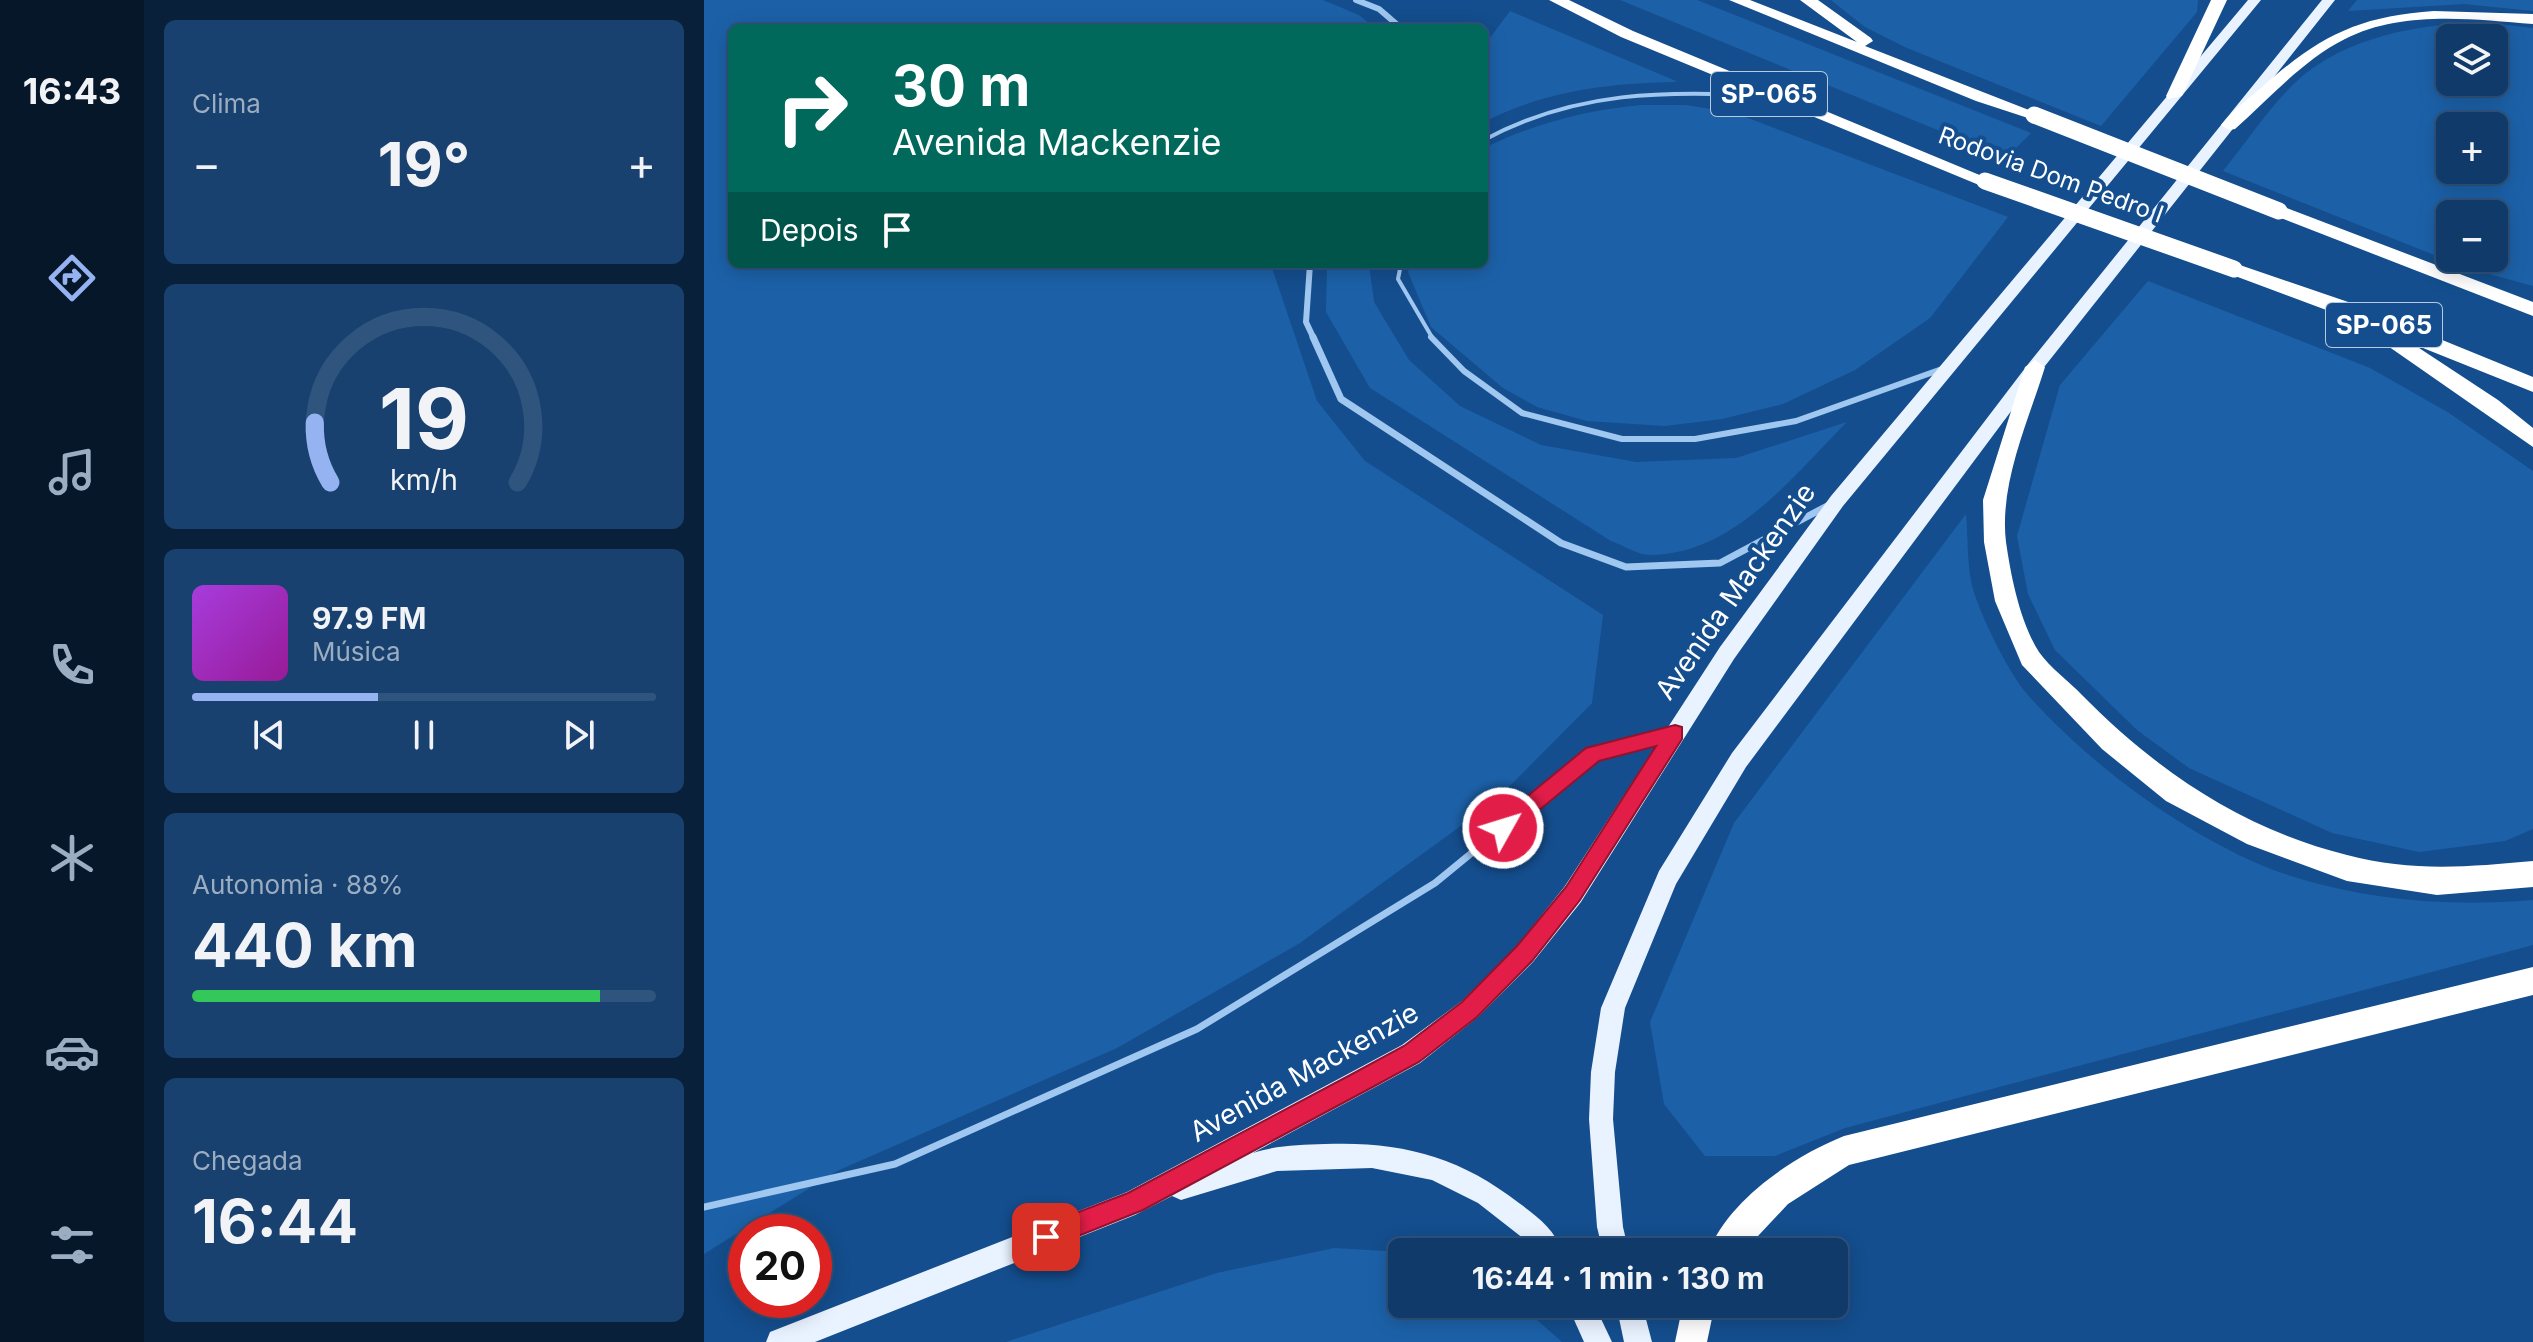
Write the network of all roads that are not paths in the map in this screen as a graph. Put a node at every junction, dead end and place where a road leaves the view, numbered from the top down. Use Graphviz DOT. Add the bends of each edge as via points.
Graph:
graph roads {
  1 [pos="1356,0"];
  2 [pos="1557,0"];
  3 [pos="1737,0"];
  4 [pos="1808,0"];
  5 [pos="2219,0"];
  6 [pos="2255,0"];
  7 [pos="2329,0"];
  8 [pos="2533,19"];
  9 [pos="1396,24"];
  10 [pos="1774,96"];
  11 [pos="2174,96"];
  12 [pos="1982,98"];
  13 [pos="2229,125"];
  14 [pos="1488,137"];
  15 [pos="1310,268"];
  16 [pos="1400,268"];
  17 [pos="2480,289"];
  18 [pos="2533,300"];
  19 [pos="2347,309"];
  20 [pos="2533,309"];
  21 [pos="1949,367"];
  22 [pos="2035,367"];
  23 [pos="2533,385"];
  24 [pos="2533,439"];
  25 [pos="1837,501"];
  26 [pos="1675,733"];
  27 [pos="2533,874"];
  28 [pos="2533,981"];
  29 [pos="1135,1202"];
  30 [pos="704,1207"];
  31 [pos="1540,1238"];
  32 [pos="1613,1238"];
  33 [pos="1733,1238"];
  34 [pos="1587,1318"];
  35 [pos="1632,1318"];
  36 [pos="1696,1318"];
  37 [pos="780,1342"];
  38 [pos="1598,1342"];
  39 [pos="1638,1342"];
  40 [pos="1691,1342"];
  1 -- 9 [label="street" via="1379,9"];
  2 -- 10 [label="highway, Rodovia Dom Pedro I / SP-065"];
  3 -- 12 [label="highway, Rodovia Dom Pedro I / SP-065"];
  4 -- 12 [label="highway" via="1875,47"];
  5 -- 11 [label="highway"];
  6 -- 11 [label="main road, Avenida Mackenzie"];
  7 -- 13 [label="main road"];
  8 -- 13 [label="highway" via="2433,15 2341,35"];
  10 -- 14 [label="lane" via="1674,90 1593,99 1510,123"];
  10 -- 19 [label="highway, Rodovia Dom Pedro I / SP-065, bridge" via="1985,181"];
  11 -- 21 [label="main road, Avenida Mackenzie"];
  12 -- 17 [label="highway, Rodovia Dom Pedro I / SP-065, bridge"];
  13 -- 22 [label="main road"];
  15 -- 25 [label="street" via="1306,322 1341,399 1561,543 1626,567 1720,563"];
  16 -- 21 [label="lane" via="1398,279 1428,333 1464,371 1522,413 1622,439 1695,439 1796,421"];
  17 -- 18 [label="highway"];
  17 -- 20 [label="highway, Rodovia Dom Pedro I / SP-065"];
  19 -- 23 [label="highway, Rodovia Dom Pedro I / SP-065"];
  19 -- 24 [label="highway"];
  21 -- 25 [label="main road, Avenida Mackenzie"];
  22 -- 27 [label="highway" via="1994,500 1995,542 2007,601 2030,658 2111,741 2175,793 2256,835 2347,868 2437,882"];
  22 -- 32 [label="main road" via="1739,760 1667,878 1613,1008 1603,1072 1601,1119"];
  25 -- 26 [label="main road, Avenida Mackenzie"];
  26 -- 29 [label="main road, Avenida Mackenzie" via="1573,894 1525,954 1470,1009 1411,1054"];
  26 -- 30 [label="lane" via="1593,754 1435,883 1197,1029 895,1164"];
  28 -- 33 [label="highway" via="1844,1151 1784,1185"];
  29 -- 31 [label="main road" via="1277,1158 1372,1155 1435,1168 1487,1194"];
  29 -- 37 [label="main road, Avenida Mackenzie"];
  34 -- 38 [label="main road"];
  35 -- 39 [label="main road"];
  36 -- 40 [label="highway"];
}
